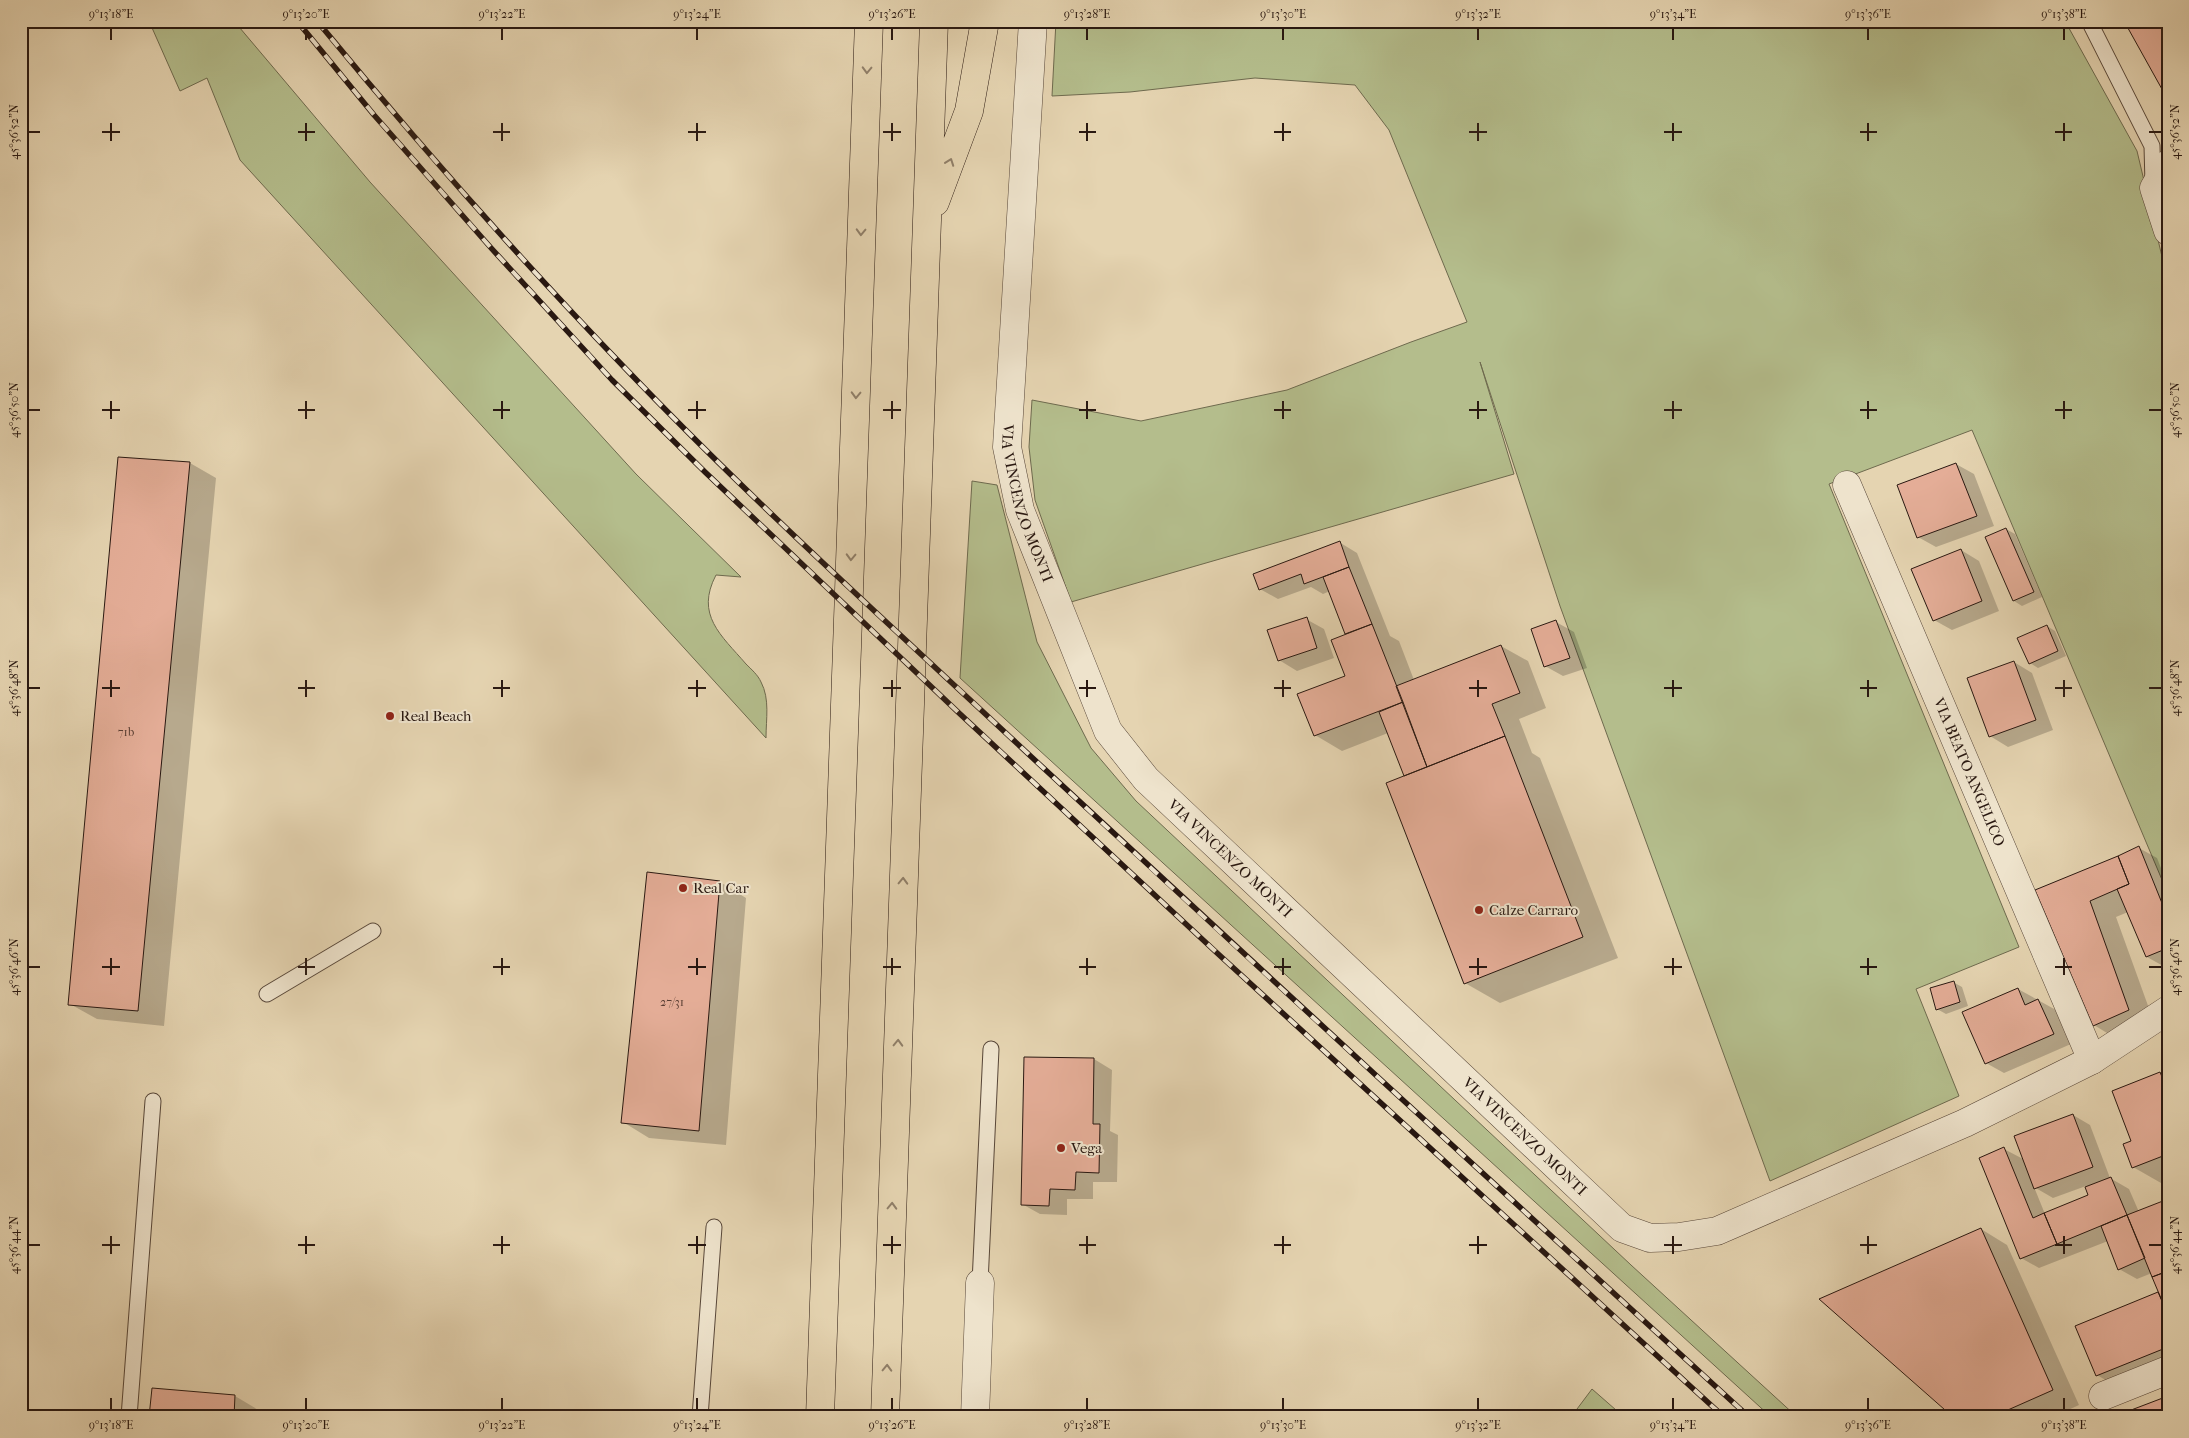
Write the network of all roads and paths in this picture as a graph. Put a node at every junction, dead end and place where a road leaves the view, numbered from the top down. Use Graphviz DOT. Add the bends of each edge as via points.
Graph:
graph roads {
  1 [pos="868,21"];
  2 [pos="934,21"];
  3 [pos="985,21"];
  4 [pos="1033,21"];
  5 [pos="2089,21"];
  6 [pos="2168,164"];
  7 [pos="2154,188"];
  8 [pos="927,224"];
  9 [pos="2168,231"];
  10 [pos="1847,485"];
  11 [pos="373,932"];
  12 [pos="267,994"];
  13 [pos="2168,1010"];
  14 [pos="991,1049"];
  15 [pos="2092,1060"];
  16 [pos="153,1101"];
  17 [pos="714,1227"];
  18 [pos="980,1284"];
  19 [pos="2168,1370"];
  20 [pos="2103,1396"];
  21 [pos="129,1417"];
  22 [pos="700,1417"];
  23 [pos="820,1417"];
  24 [pos="885,1417"];
  25 [pos="975,1417"];
  1 -- 23 [label="highway, one-way"];
  2 -- 8 [label="highway"];
  8 -- 3 [label="highway, one-way" via="969,111"];
  4 -- 15 [label="street, VIA VINCENZO MONTI" via="1007,447 1020,510 1108,731 1146,779 1622,1228 1650,1238 1717,1231 1966,1123"];
  5 -- 7 [label="lane" via="2152,146"];
  6 -- 7 [label="street"];
  7 -- 9 [label="street"];
  24 -- 8 [label="highway, one-way"];
  10 -- 15 [label="street, VIA BEATO ANGELICO"];
  11 -- 12 [label="lane"];
  13 -- 15 [label="street, VIA VINCENZO MONTI"];
  14 -- 18 [label="lane"];
  16 -- 21 [label="lane"];
  17 -- 22 [label="lane"];
  18 -- 25 [label="street"];
  19 -- 20 [label="street"];
}
